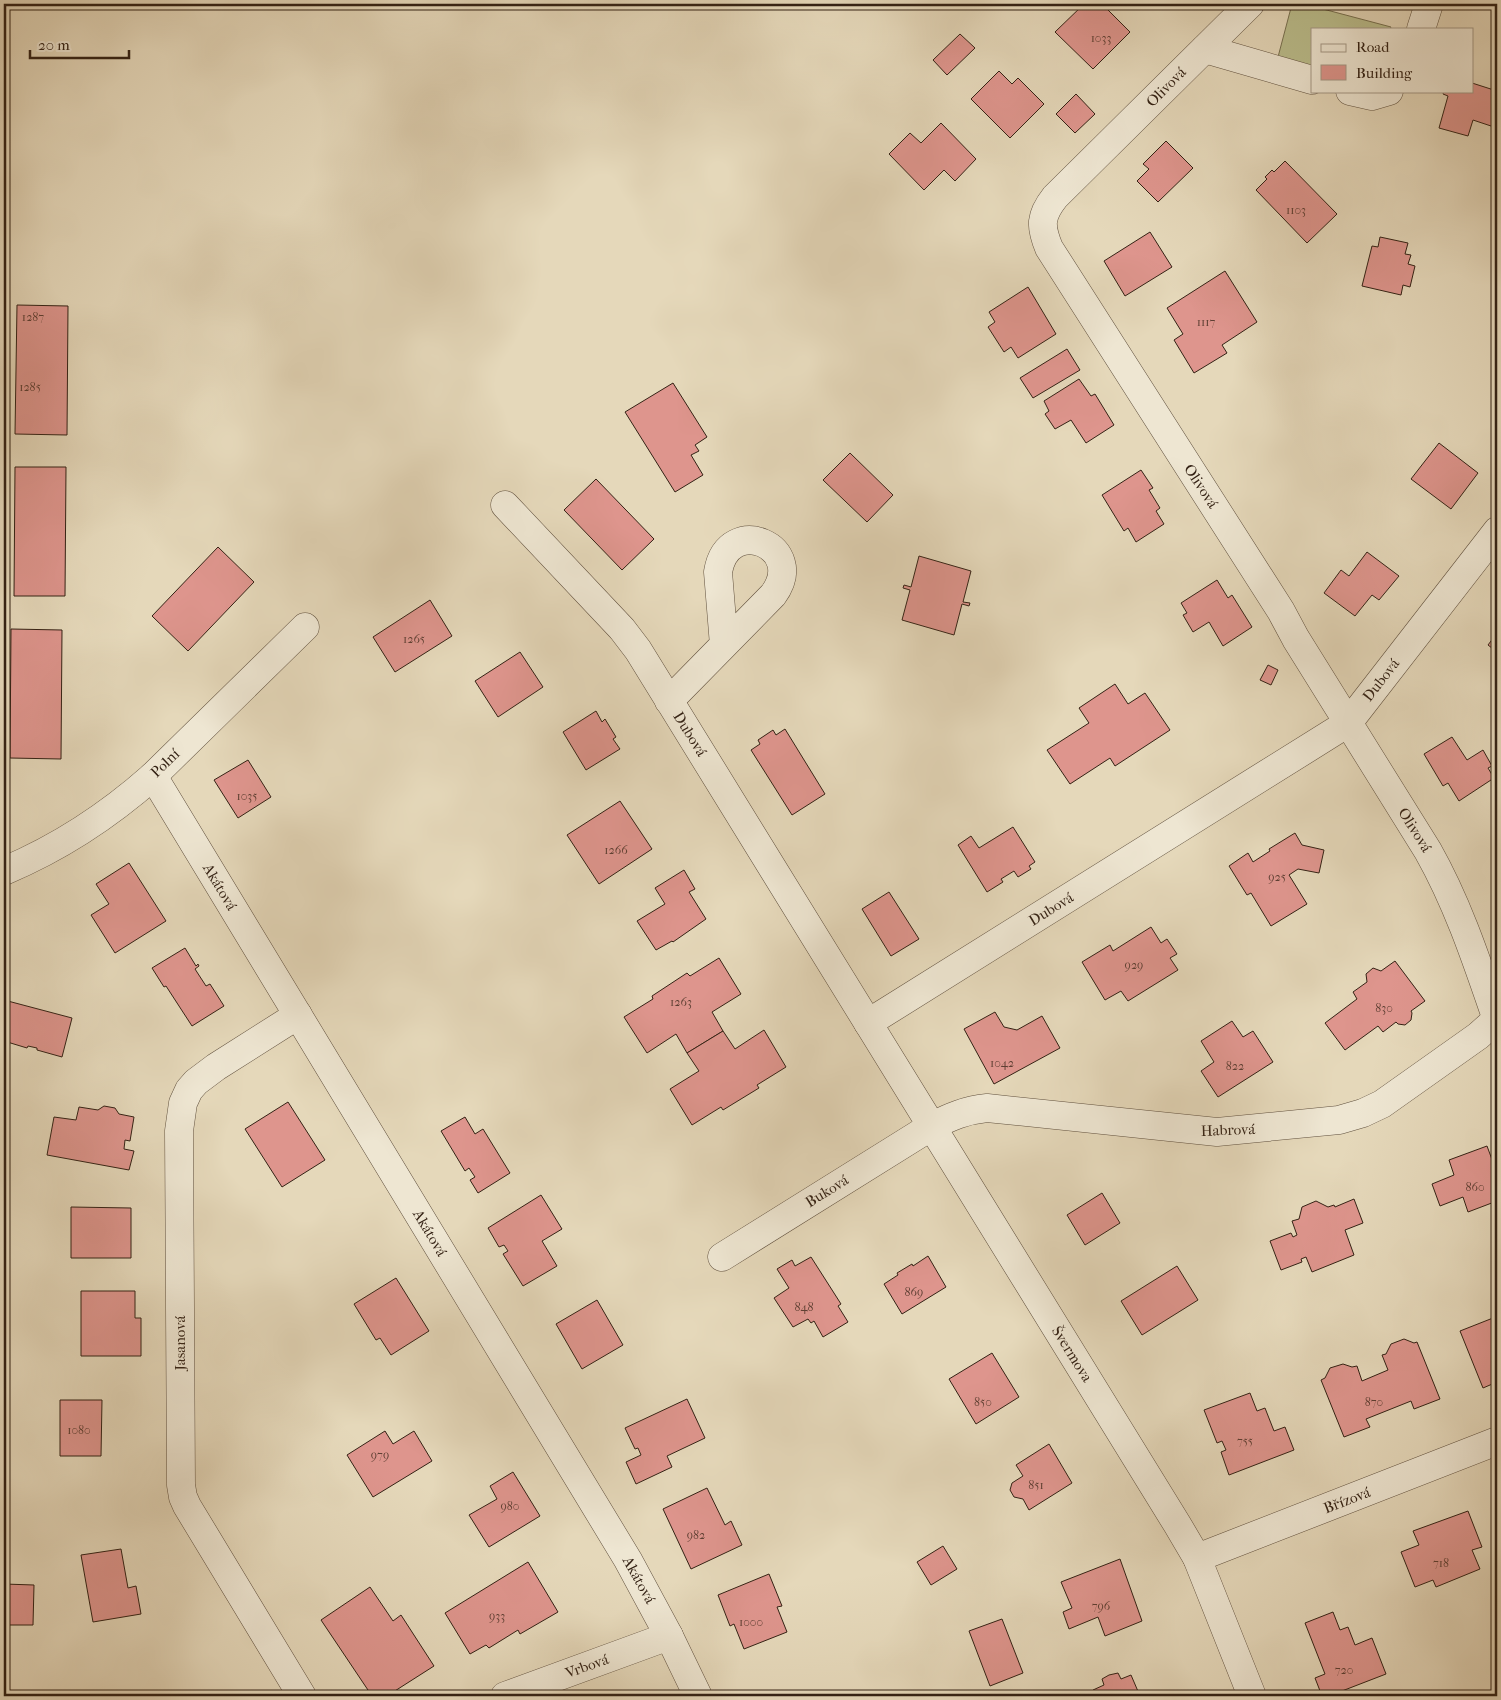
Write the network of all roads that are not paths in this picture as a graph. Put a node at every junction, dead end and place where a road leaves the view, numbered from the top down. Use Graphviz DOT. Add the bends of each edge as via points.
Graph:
graph roads {
  1 [pos="1250,4"];
  2 [pos="1429,4"];
  3 [pos="1421,28"];
  4 [pos="1205,49"];
  5 [pos="1311,80"];
  6 [pos="1354,92"];
  7 [pos="1386,92"];
  8 [pos="506,505"];
  9 [pos="1497,531"];
  10 [pos="305,627"];
  11 [pos="724,645"];
  12 [pos="669,701"];
  13 [pos="1348,723"];
  14 [pos="153,776"];
  15 [pos="4,871"];
  16 [pos="298,1015"];
  17 [pos="1497,1019"];
  18 [pos="868,1023"];
  19 [pos="932,1126"];
  20 [pos="722,1257"];
  21 [pos="1497,1441"];
  22 [pos="1197,1558"];
  23 [pos="669,1636"];
  24 [pos="302,1696"];
  25 [pos="505,1696"];
  26 [pos="698,1696"];
  27 [pos="1252,1696"];
  1 -- 4 [label="street, Olivová"];
  2 -- 3 [label="street"];
  4 -- 5 [label="street"];
  4 -- 13 [label="street, Olivová" via="1054,197 1042,220 1043,234"];
  6 -- 7 [label="street" via="1372,96"];
  8 -- 12 [label="street, Dubová" via="622,629"];
  9 -- 13 [label="street, Dubová"];
  10 -- 14 [label="street, Polní"];
  11 -- 12 [label="street, Dubová"];
  12 -- 18 [label="street, Dubová"];
  13 -- 17 [label="street, Olivová" via="1438,868 1466,931"];
  13 -- 18 [label="street, Dubová"];
  14 -- 15 [label="street, Polní" via="79,832"];
  14 -- 16 [label="street, Akátová"];
  16 -- 23 [label="street, Akátová" via="628,1560"];
  16 -- 24 [label="street, Jasanová" via="205,1074 189,1090 183,1103 179,1131 181,1485 192,1515"];
  17 -- 19 [label="street, Habrová" via="1473,1040 1382,1104 1339,1120 1217,1132 987,1108 960,1113"];
  18 -- 19 [label="street, Švermova"];
  19 -- 20 [label="street, Buková"];
  19 -- 22 [label="street, Švermova"];
  21 -- 22 [label="street, Břízová"];
  22 -- 27 [label="street, Švermova"];
  23 -- 25 [label="street, Vrbová"];
  23 -- 26 [label="street, Akátová"];
}
